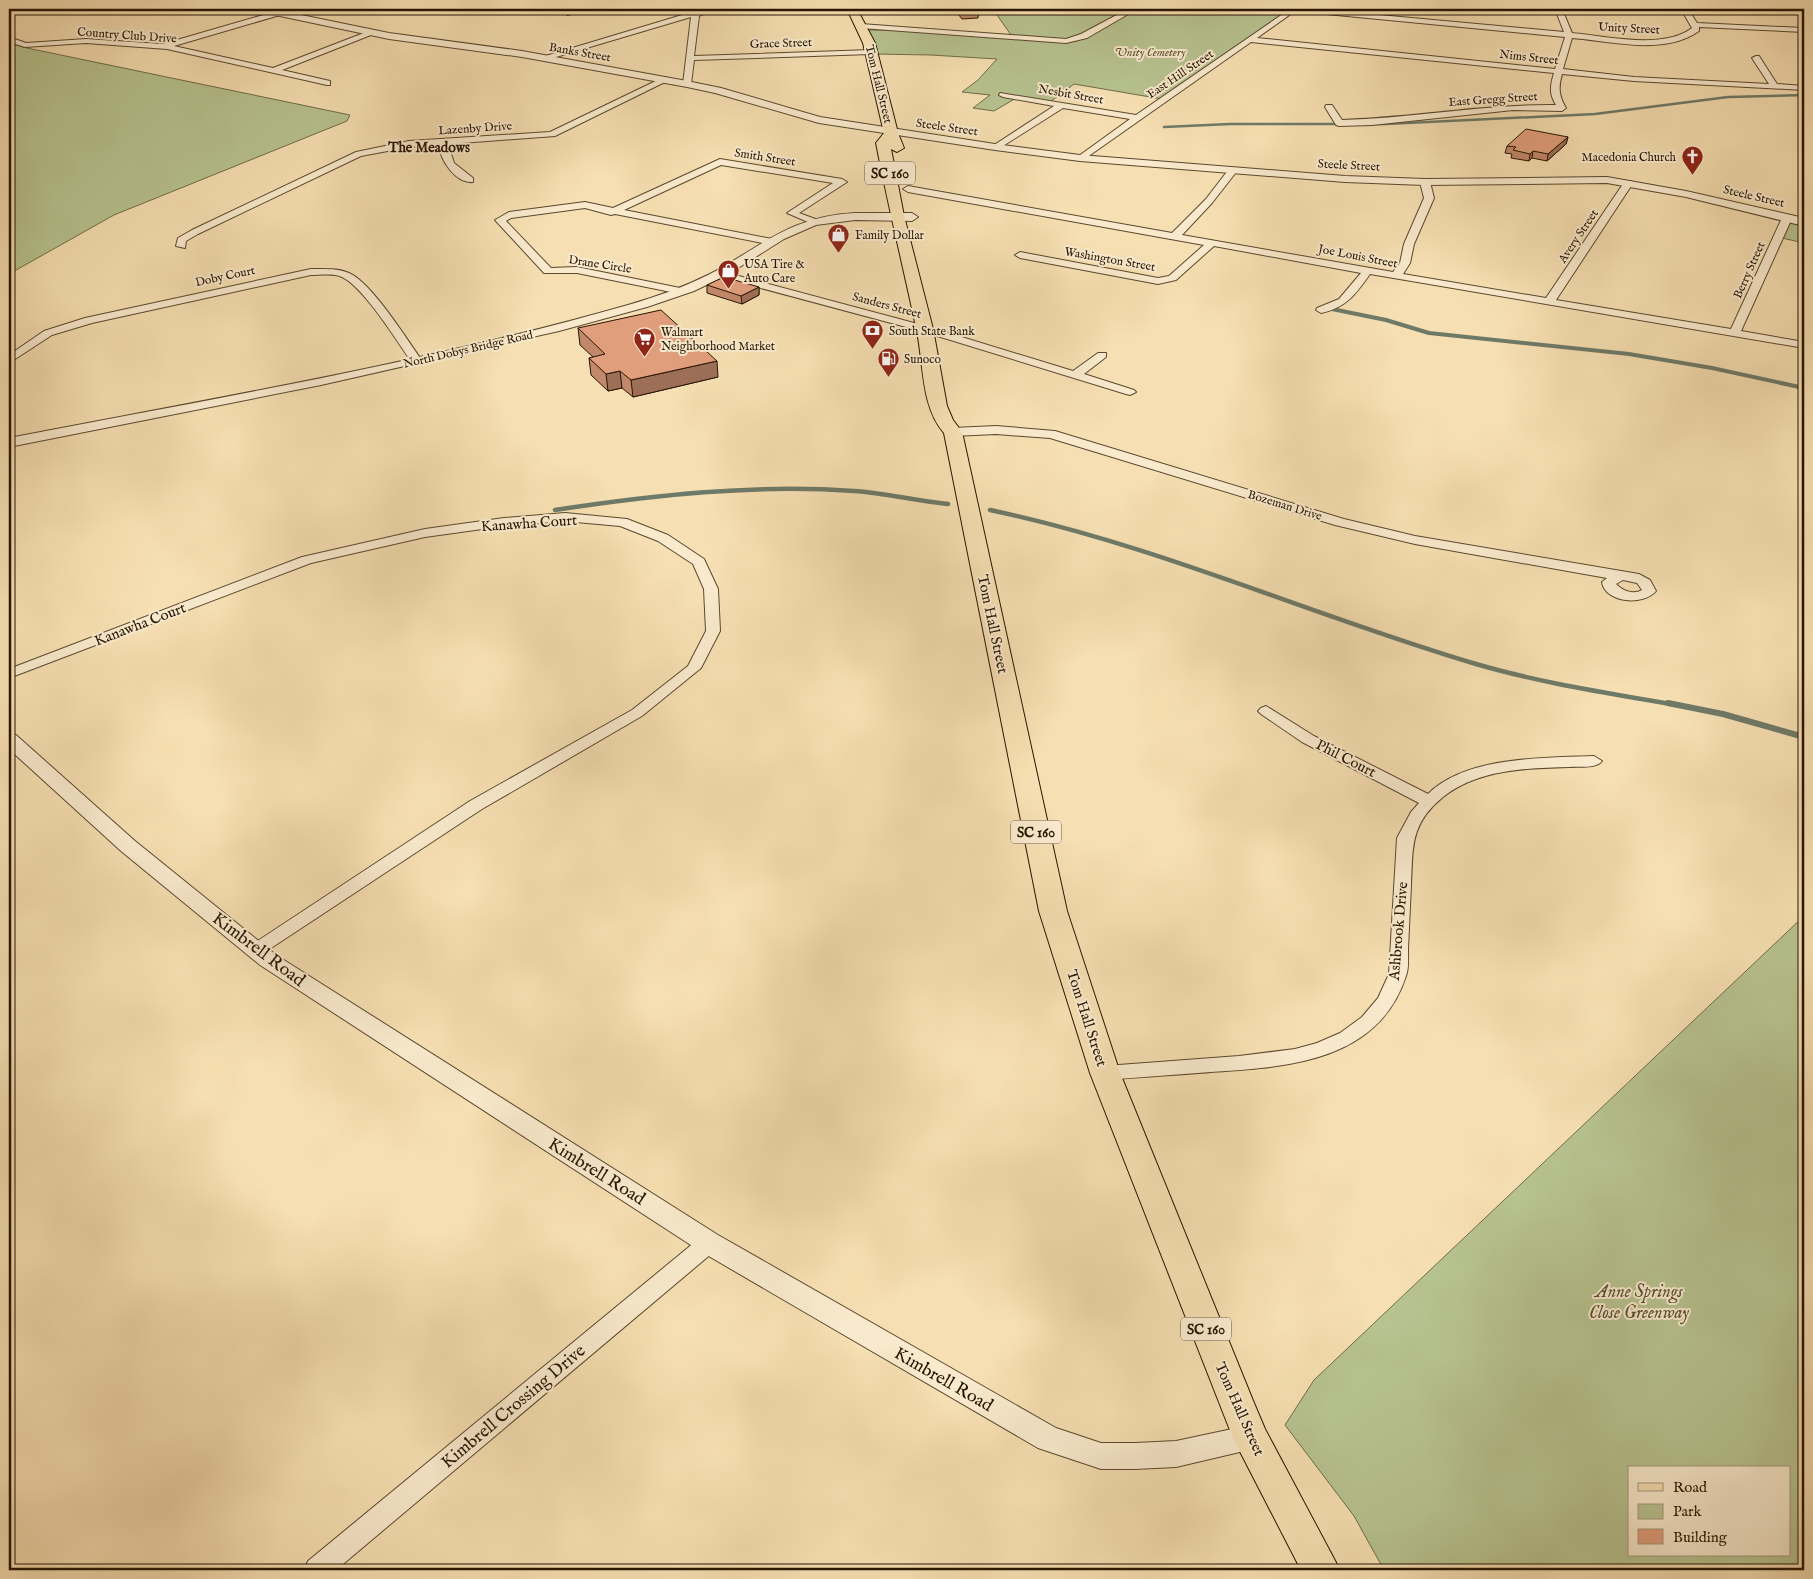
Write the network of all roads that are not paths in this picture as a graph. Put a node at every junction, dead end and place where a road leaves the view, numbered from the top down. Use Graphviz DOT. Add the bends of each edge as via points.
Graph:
graph roads {
  1 [pos="261,9"];
  2 [pos="294,9"];
  3 [pos="580,9"];
  4 [pos="710,9"];
  5 [pos="852,9"];
  6 [pos="1133,9"];
  7 [pos="1294,9"];
  8 [pos="1559,9"];
  9 [pos="1684,9"];
  10 [pos="568,12"];
  11 [pos="278,13"];
  12 [pos="698,14"];
  13 [pos="1694,25"];
  14 [pos="862,28"];
  15 [pos="1804,30"];
  16 [pos="372,33"];
  17 [pos="1569,35"];
  18 [pos="9,40"];
  19 [pos="1252,40"];
  20 [pos="164,47"];
  21 [pos="871,52"];
  22 [pos="543,58"];
  23 [pos="691,58"];
  24 [pos="1756,58"];
  25 [pos="273,71"];
  26 [pos="1558,71"];
  27 [pos="665,80"];
  28 [pos="327,83"];
  29 [pos="687,84"];
  30 [pos="1775,86"];
  31 [pos="1804,88"];
  32 [pos="1002,94"];
  33 [pos="1062,105"];
  34 [pos="1328,107"];
  35 [pos="1136,118"];
  36 [pos="891,133"];
  37 [pos="443,142"];
  38 [pos="995,148"];
  39 [pos="1080,158"];
  40 [pos="1232,172"];
  41 [pos="470,180"];
  42 [pos="1425,182"];
  43 [pos="1628,183"];
  44 [pos="908,189"];
  45 [pos="611,212"];
  46 [pos="904,216"];
  47 [pos="1787,218"];
  48 [pos="815,222"];
  49 [pos="1804,222"];
  50 [pos="1175,236"];
  51 [pos="774,242"];
  52 [pos="1213,242"];
  53 [pos="180,246"];
  54 [pos="1020,255"];
  55 [pos="1368,270"];
  56 [pos="720,274"];
  57 [pos="1396,276"];
  58 [pos="681,291"];
  59 [pos="1549,302"];
  60 [pos="1321,310"];
  61 [pos="932,332"];
  62 [pos="1735,332"];
  63 [pos="1804,345"];
  64 [pos="1102,355"];
  65 [pos="9,360"];
  66 [pos="416,362"];
  67 [pos="1074,376"];
  68 [pos="1130,392"];
  69 [pos="953,394"];
  70 [pos="955,422"];
  71 [pos="9,443"];
  72 [pos="1620,576"];
  73 [pos="9,674"];
  74 [pos="1266,711"];
  75 [pos="9,739"];
  76 [pos="1594,761"];
  77 [pos="1429,801"];
  78 [pos="256,950"];
  79 [pos="1105,1073"];
  80 [pos="709,1243"];
  81 [pos="1251,1438"];
  82 [pos="317,1570"];
  83 [pos="1321,1570"];
  1 -- 11 [label="street, Banks Street"];
  2 -- 11 [label="street"];
  3 -- 10 [label="street"];
  4 -- 12 [label="street"];
  5 -- 14 [label="main road, Tom Hall Street / SC 160"];
  6 -- 14 [label="street" via="1084,36 1066,41"];
  7 -- 17 [label="street, Unity Street" via="1419,18"];
  7 -- 19 [label="street, East Hill Street"];
  8 -- 17 [label="street"];
  9 -- 13 [label="street"];
  11 -- 16 [label="street, Banks Street"];
  11 -- 20 [label="street"];
  12 -- 22 [label="street"];
  12 -- 23 [label="street" via="695,15"];
  13 -- 15 [label="street"];
  13 -- 17 [label="street, Unity Street" via="1696,29 1688,36 1659,42"];
  14 -- 21 [label="main road, Tom Hall Street / SC 160"];
  16 -- 22 [label="street, Banks Street"];
  16 -- 25 [label="street"];
  17 -- 26 [label="street, East Gregg Street"];
  18 -- 20 [label="street, Country Club Drive" via="25,45 86,41"];
  19 -- 26 [label="street, Nims Street"];
  19 -- 35 [label="street, East Hill Street"];
  20 -- 25 [label="street, Country Club Drive"];
  21 -- 23 [label="street, Grace Street"];
  21 -- 36 [label="main road, Tom Hall Street / SC 160"];
  22 -- 27 [label="street, Banks Street"];
  23 -- 29 [label="street"];
  24 -- 30 [label="street"];
  25 -- 28 [label="street, Country Club Drive"];
  26 -- 30 [label="street, Nims Street" via="1634,79"];
  26 -- 34 [label="street, East Gregg Street" via="1554,86 1562,108 1513,107 1339,123"];
  27 -- 29 [label="street, Banks Street"];
  27 -- 37 [label="street, Lazenby Drive" via="552,134"];
  29 -- 36 [label="street, Banks Street" via="819,120"];
  30 -- 31 [label="street, Nims Street"];
  32 -- 33 [label="street, Nesbit Street"];
  33 -- 35 [label="street, Nesbit Street"];
  33 -- 38 [label="street"];
  35 -- 39 [label="street, East Hill Street"];
  36 -- 38 [label="street, Steele Street"];
  36 -- 44 [label="main road, Tom Hall Street / SC 160"];
  36 -- 46 [label="main road, Tom Hall Street / SC 160" via="882,144"];
  37 -- 41 [label="street" via="443,154 448,163"];
  37 -- 53 [label="street, Lazenby Drive" via="382,149 343,160 195,232 181,240"];
  38 -- 39 [label="street, Steele Street"];
  39 -- 40 [label="street, Steele Street"];
  40 -- 42 [label="street, Steele Street"];
  40 -- 50 [label="street"];
  42 -- 43 [label="street, Steele Street" via="1607,180"];
  42 -- 57 [label="street" via="1429,198 1409,244 1405,263"];
  43 -- 47 [label="street, Steele Street"];
  43 -- 59 [label="street, Avery Street"];
  44 -- 46 [label="main road, Tom Hall Street / SC 160"];
  44 -- 50 [label="street, Joe Louis Street"];
  45 -- 48 [label="street, Smith Street" via="720,162 842,182 792,213"];
  45 -- 51 [label="street"];
  45 -- 58 [label="street, Drane Circle" via="576,205 509,215 500,220 548,271 577,270"];
  46 -- 48 [label="street, North Dobys Bridge Road"];
  46 -- 61 [label="main road, Tom Hall Street / SC 160"];
  47 -- 49 [label="street, Steele Street"];
  47 -- 62 [label="street, Berry Street"];
  48 -- 51 [label="street, North Dobys Bridge Road" via="800,226"];
  50 -- 52 [label="street, Joe Louis Street"];
  51 -- 56 [label="street, North Dobys Bridge Road"];
  52 -- 54 [label="street, Washington Street" via="1172,278 1158,281"];
  52 -- 55 [label="street, Joe Louis Street"];
  55 -- 57 [label="street, Joe Louis Street"];
  55 -- 60 [label="street" via="1347,300 1334,308"];
  56 -- 58 [label="street, North Dobys Bridge Road"];
  56 -- 61 [label="street, Sanders Street"];
  57 -- 59 [label="street, Joe Louis Street"];
  58 -- 66 [label="street, North Dobys Bridge Road" via="581,322"];
  59 -- 62 [label="street, Joe Louis Street"];
  61 -- 67 [label="street, Sanders Street"];
  61 -- 69 [label="main road, Tom Hall Street / SC 160"];
  61 -- 70 [label="main road, Tom Hall Street / SC 160" via="938,406 944,422"];
  62 -- 63 [label="street, Joe Louis Street"];
  64 -- 67 [label="street"];
  65 -- 66 [label="street, Doby Court" via="48,333 89,320 311,272 334,272 348,276 367,295"];
  66 -- 71 [label="street, North Dobys Bridge Road"];
  67 -- 68 [label="street, Sanders Street"];
  70 -- 72 [label="street, Bozeman Drive" via="996,430 1051,434 1340,522 1415,540"];
  70 -- 79 [label="main road, Tom Hall Street / SC 160" via="1052,911"];
  73 -- 78 [label="street, Kanawha Court" via="307,560 425,533 504,522 565,518 622,522 663,538 699,562 711,589 713,631 694,668 637,713 476,805"];
  74 -- 77 [label="street, Phil Court" via="1308,739"];
  75 -- 78 [label="street, Kimbrell Road" via="128,846"];
  76 -- 77 [label="street, Ashbrook Drive" via="1496,767 1462,776"];
  77 -- 79 [label="street, Ashbrook Drive" via="1412,820 1405,838 1398,974 1392,994 1374,1017 1350,1037 1278,1061"];
  78 -- 80 [label="street, Kimbrell Road"];
  79 -- 81 [label="main road, Tom Hall Street / SC 160"];
  80 -- 81 [label="street, Kimbrell Road" via="1048,1439 1101,1456 1135,1456 1176,1454"];
  80 -- 82 [label="street, Kimbrell Crossing Drive"];
  81 -- 83 [label="main road, Tom Hall Street / SC 160"];
}
